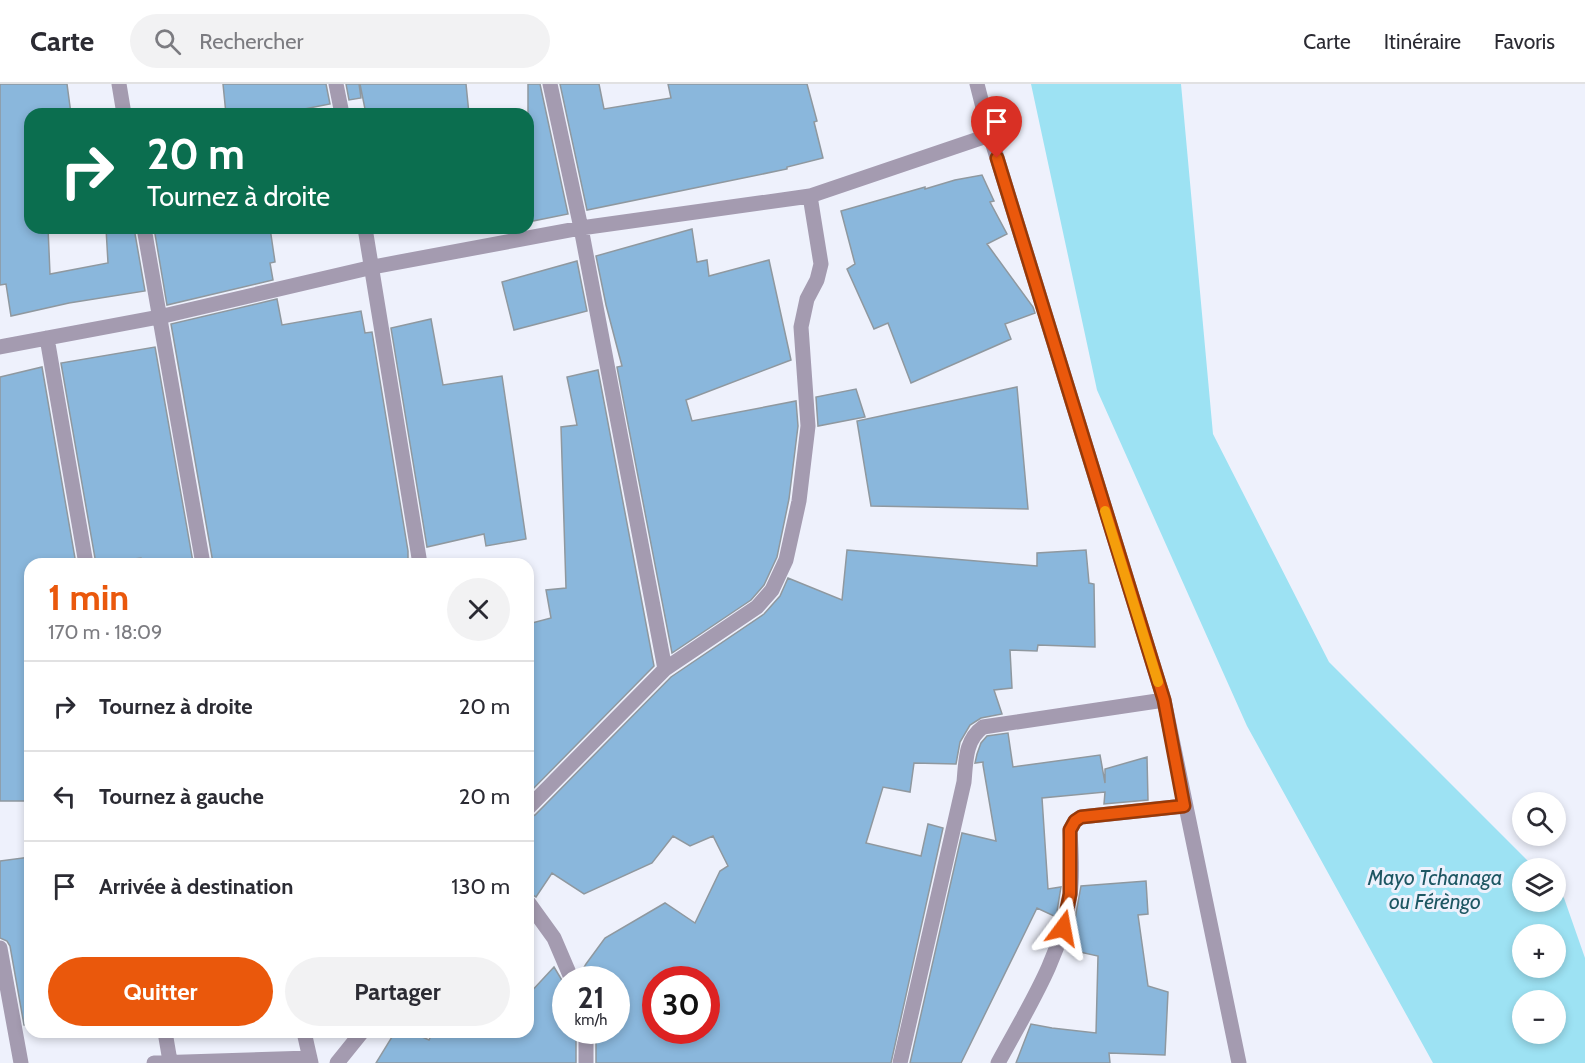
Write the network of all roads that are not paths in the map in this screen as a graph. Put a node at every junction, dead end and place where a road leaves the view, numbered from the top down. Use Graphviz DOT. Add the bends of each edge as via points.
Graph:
graph roads {
  1 [pos="119,84"];
  2 [pos="336,84"];
  3 [pos="550,84"];
  4 [pos="976,84"];
  5 [pos="123,108"];
  6 [pos="341,108"];
  7 [pos="990,135"];
  8 [pos="810,196"];
  9 [pos="581,228"];
  10 [pos="145,234"];
  11 [pos="366,234"];
  12 [pos="373,267"];
  13 [pos="159,317"];
  14 [pos="47,338"];
  15 [pos="0,347"];
  16 [pos="85,558"];
  17 [pos="202,558"];
  18 [pos="419,558"];
  19 [pos="665,669"];
  20 [pos="1164,700"];
  21 [pos="534,802"];
  22 [pos="1184,806"];
  23 [pos="534,910"];
  24 [pos="0,948"];
  25 [pos="566,966"];
  26 [pos="166,1038"];
  27 [pos="305,1038"];
  28 [pos="357,1038"];
  29 [pos="586,1044"];
  30 [pos="170,1061"];
  31 [pos="310,1061"];
  32 [pos="21,1063"];
  33 [pos="154,1063"];
  34 [pos="337,1063"];
  35 [pos="586,1063"];
  36 [pos="900,1063"];
  37 [pos="998,1063"];
  38 [pos="1239,1063"];
  1 -- 5 [label="street"];
  2 -- 6 [label="street"];
  3 -- 9 [label="street"];
  4 -- 7 [label="street"];
  7 -- 8 [label="street"];
  7 -- 20 [label="street"];
  8 -- 9 [label="street"];
  8 -- 19 [label="street" via="821,264 807,298 801,327 808,426 800,501 786,560 772,590 757,607"];
  9 -- 12 [label="street"];
  9 -- 19 [label="street"];
  10 -- 13 [label="street"];
  11 -- 12 [label="street"];
  12 -- 13 [label="street"];
  12 -- 18 [label="street"];
  13 -- 14 [label="street"];
  13 -- 17 [label="street"];
  14 -- 15 [label="street"];
  14 -- 16 [label="street"];
  19 -- 21 [label="street"];
  20 -- 22 [label="street"];
  20 -- 36 [label="street" via="983,727 974,734"];
  22 -- 37 [label="street" via="1081,817 1075,821 1070,830 1070,894 1059,944 1047,974"];
  22 -- 38 [label="street"];
  23 -- 25 [label="street" via="554,938"];
  24 -- 32 [label="street"];
  26 -- 30 [label="street"];
  27 -- 31 [label="street"];
  28 -- 34 [label="street"];
  29 -- 35 [label="street"];
  30 -- 31 [label="street"];
  30 -- 33 [label="street"];
}
